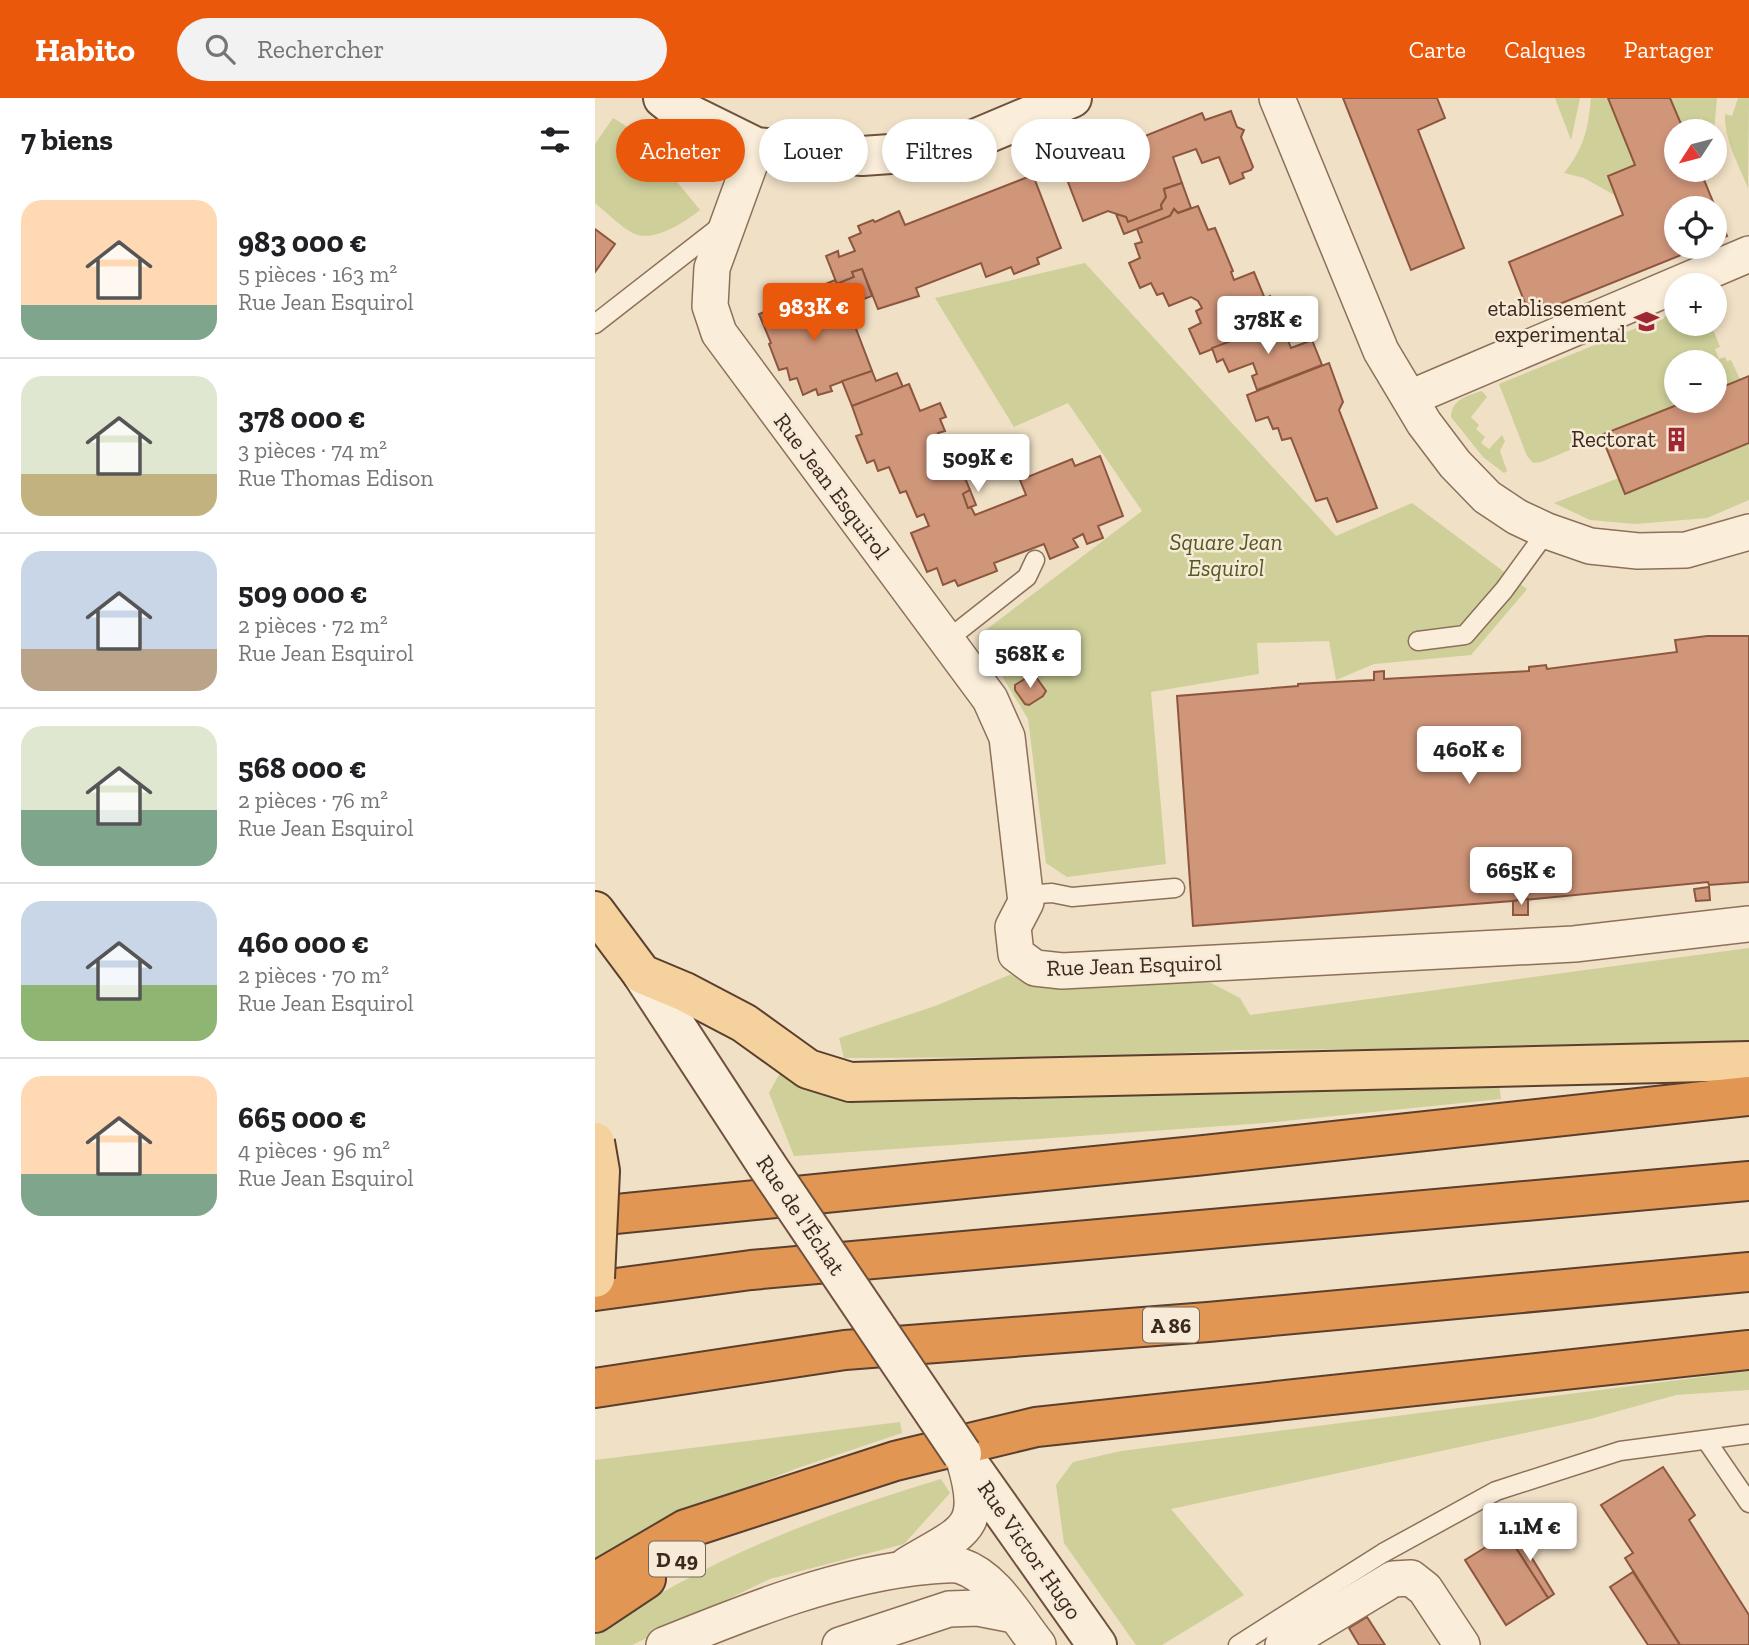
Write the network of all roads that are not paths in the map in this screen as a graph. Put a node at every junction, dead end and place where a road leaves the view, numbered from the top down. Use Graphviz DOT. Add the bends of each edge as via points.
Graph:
graph roads {
  1 [pos="663,98"];
  2 [pos="1072,98"];
  3 [pos="1277,98"];
  4 [pos="756,147"];
  5 [pos="728,220"];
  6 [pos="1749,254"];
  7 [pos="595,324"];
  8 [pos="1410,397"];
  9 [pos="1547,531"];
  10 [pos="1749,532"];
  11 [pos="1035,559"];
  12 [pos="947,640"];
  13 [pos="1418,641"];
  14 [pos="1175,888"];
  15 [pos="1026,902"];
  16 [pos="595,911"];
  17 [pos="1749,924"];
  18 [pos="642,974"];
  19 [pos="1749,1061"];
  20 [pos="1749,1096"];
  21 [pos="595,1142"];
  22 [pos="1749,1181"];
  23 [pos="595,1216"];
  24 [pos="1749,1272"];
  25 [pos="595,1278"];
  26 [pos="595,1291"];
  27 [pos="1749,1350"];
  28 [pos="595,1388"];
  29 [pos="1749,1434"];
  30 [pos="1706,1440"];
  31 [pos="963,1454"];
  32 [pos="1749,1503"];
  33 [pos="760,1506"];
  34 [pos="901,1569"];
  35 [pos="595,1582"];
  36 [pos="595,1613"];
  37 [pos="1014,1615"];
  38 [pos="664,1645"];
  39 [pos="840,1645"];
  40 [pos="1038,1645"];
  41 [pos="1097,1645"];
  42 [pos="1238,1645"];
  43 [pos="1283,1645"];
  44 [pos="1462,1645"];
  1 -- 4 [label="street"];
  2 -- 4 [label="street" via="972,140 919,152 862,156"];
  3 -- 8 [label="street" via="1381,351"];
  4 -- 5 [label="street, Rue Jean Esquirol"];
  5 -- 7 [label="lane"];
  5 -- 12 [label="street, Rue Jean Esquirol" via="712,268 710,306 719,333"];
  6 -- 8 [label="street"];
  8 -- 9 [label="street" via="1455,464 1487,497"];
  9 -- 10 [label="street" via="1590,547 1638,551 1686,550"];
  9 -- 13 [label="lane" via="1465,635"];
  11 -- 12 [label="lane" via="1027,577"];
  12 -- 15 [label="street, Rue Jean Esquirol" via="990,699 1007,737"];
  14 -- 15 [label="lane" via="1072,897 1038,894"];
  15 -- 17 [label="street, Rue Jean Esquirol" via="1013,927 1016,954 1035,968 1062,971 1574,944"];
  16 -- 18 [label="main road"];
  18 -- 19 [label="main road" via="744,1023 808,1069 849,1082"];
  18 -- 31 [label="street, Rue de l'Échat, bridge"];
  20 -- 23 [label="highway"];
  21 -- 25 [label="main road, bridge" via="600,1171"];
  22 -- 26 [label="highway" via="751,1270"];
  24 -- 28 [label="highway, A 86" via="845,1350"];
  27 -- 33 [label="highway" via="1036,1427 895,1461"];
  29 -- 30 [label="lane"];
  30 -- 32 [label="lane"];
  30 -- 42 [label="lane" via="1620,1451 1496,1491 1383,1553"];
  31 -- 34 [label="street" via="974,1504 970,1520 957,1536"];
  31 -- 41 [label="street, Rue Victor Hugo"];
  33 -- 35 [label="highway" via="686,1529"];
  33 -- 36 [label="highway, D 49"];
  34 -- 37 [label="street" via="960,1565 994,1587"];
  34 -- 38 [label="street" via="745,1612"];
  37 -- 39 [label="street" via="978,1608 949,1609"];
  37 -- 40 [label="street"];
  43 -- 44 [label="street" via="1393,1579 1411,1578 1425,1590"];
}
